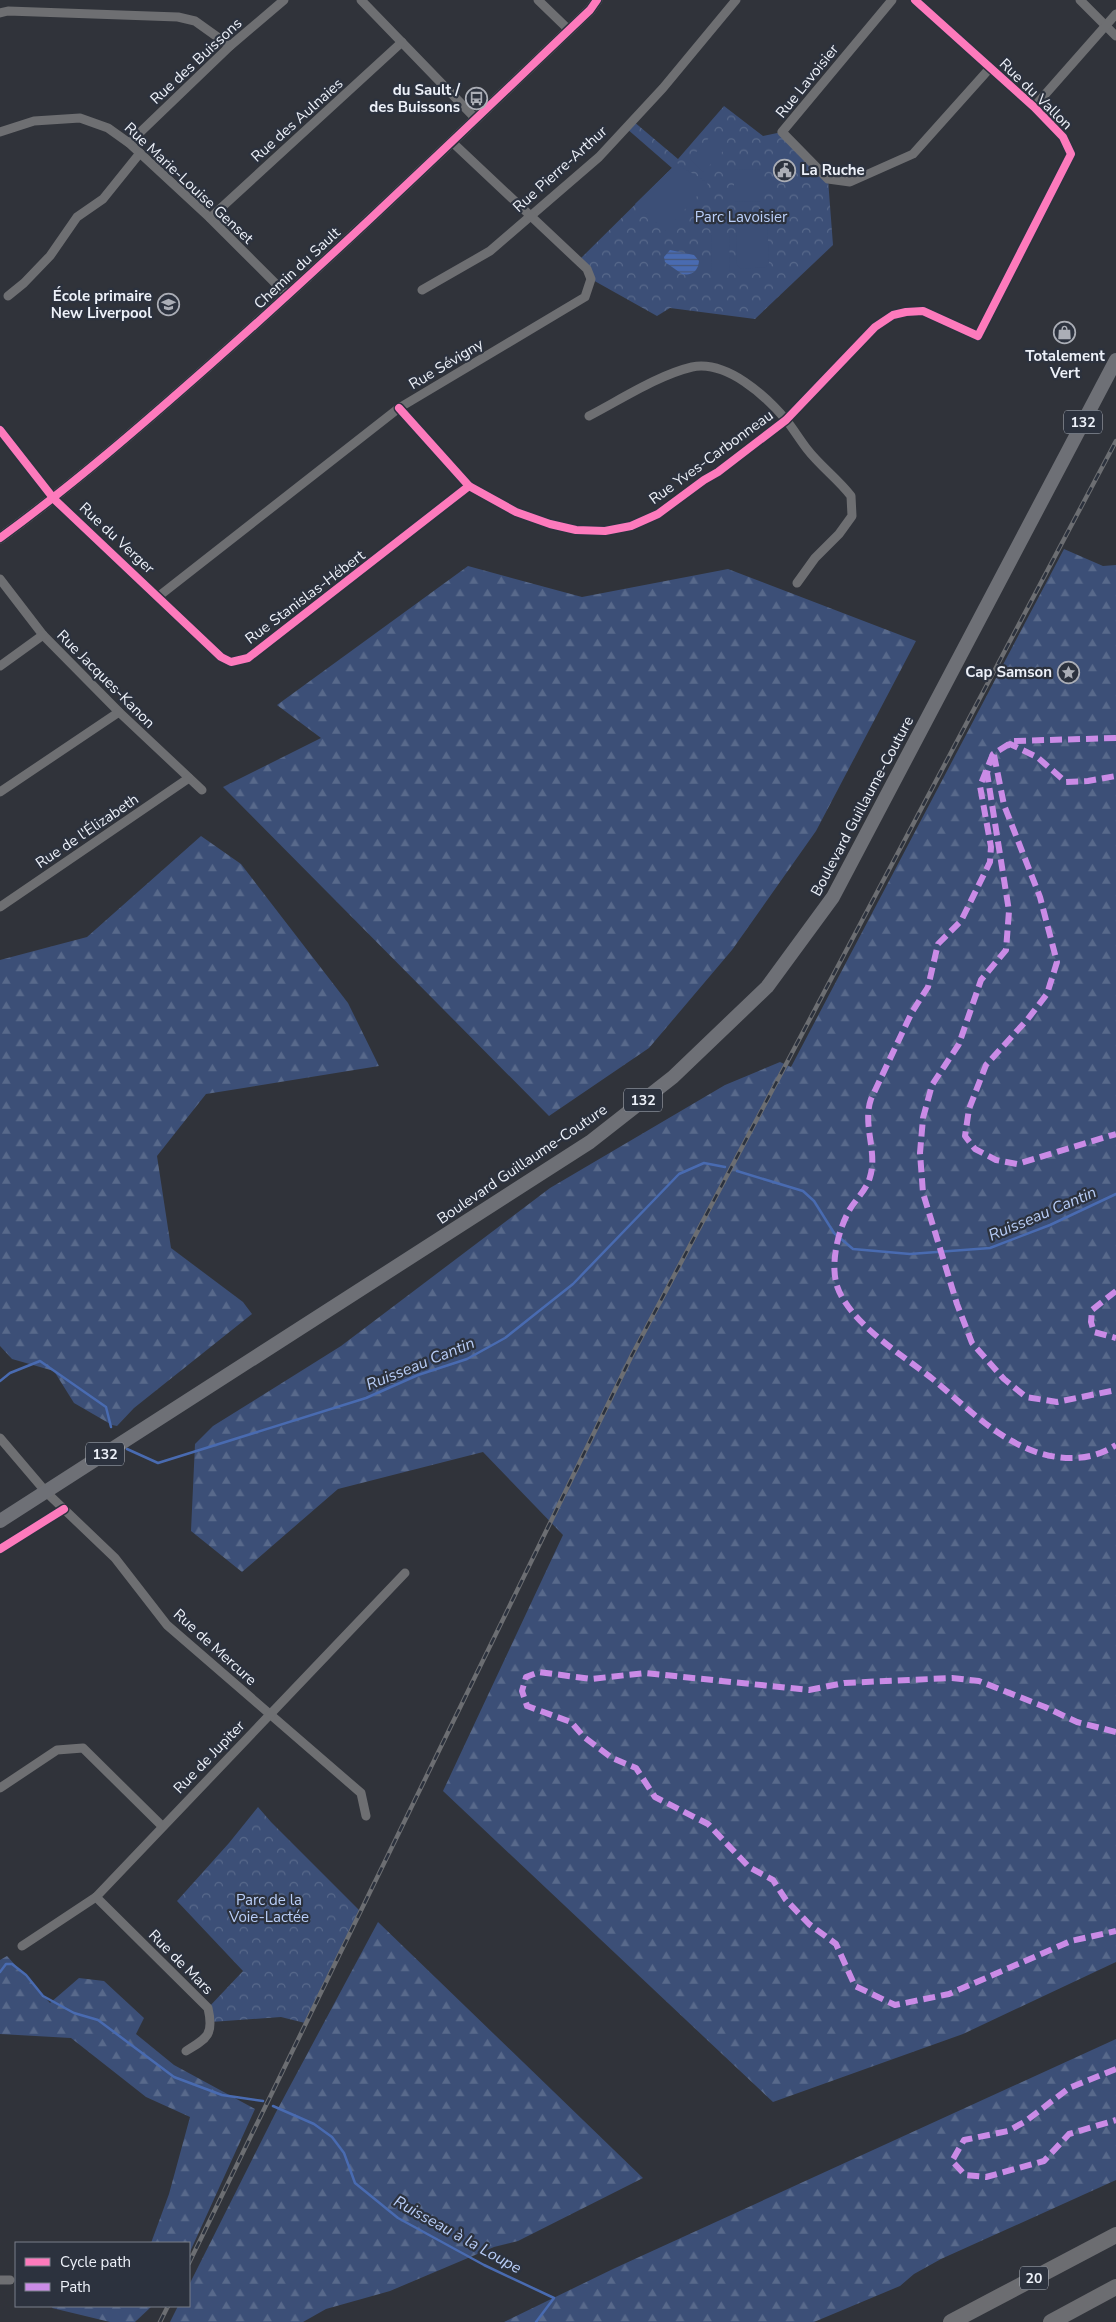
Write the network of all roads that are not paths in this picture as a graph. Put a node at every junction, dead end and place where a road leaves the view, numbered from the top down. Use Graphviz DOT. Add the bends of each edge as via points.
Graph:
graph roads {
  1 [pos="284,0"];
  2 [pos="361,0"];
  3 [pos="538,0"];
  4 [pos="597,0"];
  5 [pos="736,0"];
  6 [pos="892,0"];
  7 [pos="915,0"];
  8 [pos="1080,0"];
  9 [pos="0,13"];
  10 [pos="1116,14"];
  11 [pos="1106,26"];
  12 [pos="569,30"];
  13 [pos="1116,36"];
  14 [pos="402,42"];
  15 [pos="230,46"];
  16 [pos="990,68"];
  17 [pos="1034,108"];
  18 [pos="476,119"];
  19 [pos="0,132"];
  20 [pos="452,142"];
  21 [pos="129,143"];
  22 [pos="140,153"];
  23 [pos="529,216"];
  24 [pos="210,218"];
  25 [pos="422,290"];
  26 [pos="8,296"];
  27 [pos="288,296"];
  28 [pos="978,336"];
  29 [pos="1116,360"];
  30 [pos="399,408"];
  31 [pos="589,416"];
  32 [pos="786,420"];
  33 [pos="0,430"];
  34 [pos="470,486"];
  35 [pos="54,499"];
  36 [pos="0,538"];
  37 [pos="0,579"];
  38 [pos="798,582"];
  39 [pos="159,596"];
  40 [pos="43,636"];
  41 [pos="0,666"];
  42 [pos="119,712"];
  43 [pos="189,778"];
  44 [pos="202,790"];
  45 [pos="0,792"];
  46 [pos="0,906"];
  47 [pos="0,1438"];
  48 [pos="46,1492"];
  49 [pos="0,1521"];
  50 [pos="405,1573"];
  51 [pos="270,1714"];
  52 [pos="0,1788"];
  53 [pos="366,1816"];
  54 [pos="162,1826"];
  55 [pos="96,1897"];
  56 [pos="22,1946"];
  57 [pos="186,2051"];
  58 [pos="1116,2235"];
  59 [pos="0,2280"];
  60 [pos="10,2280"];
  61 [pos="1116,2287"];
  62 [pos="951,2322"];
  63 [pos="1051,2322"];
  1 -- 15 [label="street, Rue des Buissons"];
  2 -- 14 [label="street"];
  3 -- 12 [label="street"];
  4 -- 12 [label="street, Chemin du Sault"];
  5 -- 23 [label="street, Rue Pierre-Arthur" via="663,88 599,157"];
  6 -- 16 [label="street, Rue Lavoisier" via="782,132 828,179 850,182 913,154"];
  7 -- 16 [label="street, Rue du Vallon"];
  8 -- 11 [label="street"];
  9 -- 15 [label="street" via="178,17 195,21"];
  10 -- 11 [label="street"];
  11 -- 13 [label="street"];
  11 -- 17 [label="street"];
  12 -- 18 [label="street, Chemin du Sault"];
  14 -- 18 [label="street"];
  14 -- 24 [label="street, Rue des Aulnaies"];
  15 -- 21 [label="street, Rue des Buissons"];
  16 -- 17 [label="street, Rue du Vallon"];
  17 -- 28 [label="street, Rue du Vallon" via="1063,137 1071,154"];
  18 -- 20 [label="street, Chemin du Sault"];
  19 -- 21 [label="street, Rue Marie-Louise Genset" via="34,121 80,118 108,128"];
  20 -- 23 [label="street, Rue Sévigny"];
  20 -- 27 [label="street, Chemin du Sault"];
  21 -- 22 [label="street, Rue Marie-Louise Genset"];
  22 -- 24 [label="street, Rue Marie-Louise Genset"];
  22 -- 26 [label="street" via="103,199 77,217 50,256"];
  23 -- 25 [label="street, Rue Pierre-Arthur" via="490,251"];
  23 -- 30 [label="street, Rue Sévigny" via="587,269 591,279 586,297"];
  24 -- 27 [label="street, Rue Marie-Louise Genset"];
  27 -- 35 [label="street, Chemin du Sault"];
  28 -- 32 [label="street, Rue Yves-Carbonneau" via="923,312 893,315 875,327"];
  29 -- 48 [label="main road, Boulevard Guillaume-Couture / 132" via="833,897 767,987 673,1077 590,1142"];
  30 -- 34 [label="street, Rue Yves-Carbonneau"];
  30 -- 39 [label="street, Rue Sévigny"];
  31 -- 32 [label="street" via="671,374 692,367 710,366 732,374 757,392"];
  32 -- 34 [label="street, Rue Yves-Carbonneau" via="658,514 631,526 605,531 576,530 550,524 516,512"];
  32 -- 38 [label="street" via="808,450 852,496 852,516"];
  33 -- 35 [label="street, Rue du Verger"];
  34 -- 39 [label="street, Rue Stanislas-Hébert" via="248,658 231,662 221,657"];
  35 -- 36 [label="street, Chemin du Sault"];
  35 -- 39 [label="street, Rue du Verger"];
  37 -- 40 [label="street, Rue Jacques-Kanon"];
  40 -- 41 [label="street"];
  40 -- 42 [label="street, Rue Jacques-Kanon"];
  42 -- 43 [label="street, Rue Jacques-Kanon"];
  42 -- 45 [label="street"];
  43 -- 44 [label="street, Rue Jacques-Kanon"];
  43 -- 46 [label="street, Rue de l'Élizabeth"];
  47 -- 48 [label="street, Rue de Mercure"];
  48 -- 49 [label="main road, Boulevard Guillaume-Couture / 132"];
  48 -- 51 [label="street, Rue de Mercure" via="116,1558 168,1625"];
  50 -- 51 [label="street, Rue de Jupiter"];
  51 -- 53 [label="street, Rue de Mercure" via="360,1793"];
  51 -- 54 [label="street, Rue de Jupiter"];
  52 -- 54 [label="street" via="57,1750 83,1748"];
  54 -- 55 [label="street, Rue de Jupiter"];
  55 -- 56 [label="street, Rue de Jupiter"];
  55 -- 57 [label="street, Rue de Mars" via="208,2008 211,2027 206,2040"];
  58 -- 62 [label="highway, 20"];
  59 -- 60 [label="street"];
  61 -- 63 [label="highway"];
}
